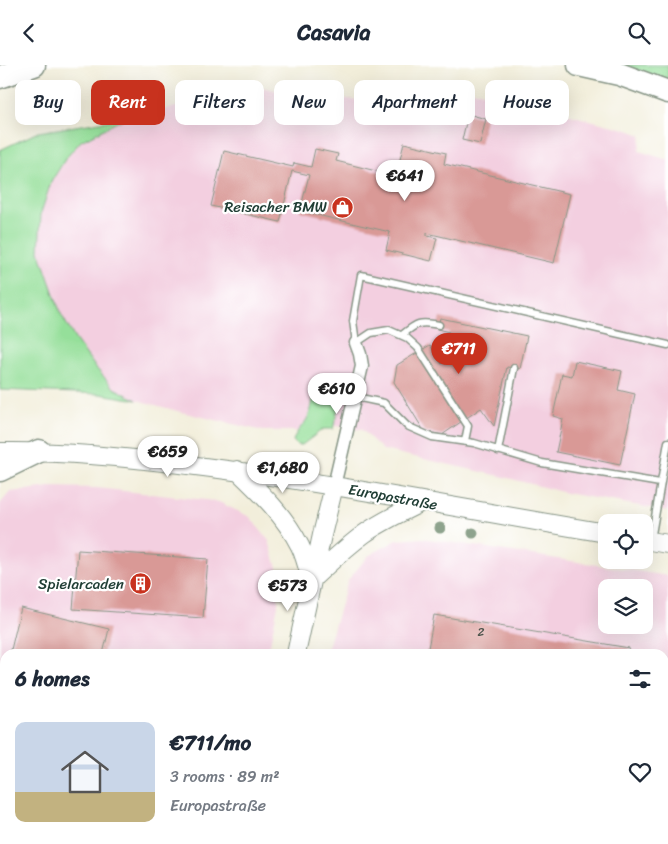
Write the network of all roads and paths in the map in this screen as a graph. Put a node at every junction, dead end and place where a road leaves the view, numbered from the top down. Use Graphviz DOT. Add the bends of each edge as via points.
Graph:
graph roads {
  1 [pos="34,65"];
  2 [pos="579,65"];
  3 [pos="0,77"];
  4 [pos="668,92"];
  5 [pos="438,325"];
  6 [pos="402,335"];
  7 [pos="356,343"];
  8 [pos="668,345"];
  9 [pos="514,368"];
  10 [pos="356,397"];
  11 [pos="465,441"];
  12 [pos="668,442"];
  13 [pos="39,451"];
  14 [pos="498,451"];
  15 [pos="0,452"];
  16 [pos="0,470"];
  17 [pos="237,470"];
  18 [pos="660,483"];
  19 [pos="334,486"];
  20 [pos="422,501"];
  21 [pos="598,532"];
  22 [pos="654,541"];
  23 [pos="311,580"];
  24 [pos="297,649"];
  1 -- 3 [label="highway"];
  2 -- 4 [label="highway"];
  5 -- 6 [label="lane" via="424,322"];
  6 -- 7 [label="lane" via="389,330 371,333"];
  6 -- 11 [label="lane" via="418,348 468,426"];
  7 -- 8 [label="lane" via="353,321 361,275"];
  7 -- 10 [label="street" via="362,366"];
  9 -- 14 [label="lane"];
  10 -- 11 [label="lane" via="384,403 407,426 432,437"];
  10 -- 19 [label="street"];
  11 -- 14 [label="lane"];
  12 -- 18 [label="lane"];
  13 -- 15 [label="main road, Europastraße"];
  13 -- 16 [label="highway"];
  13 -- 17 [label="main road, Europastraße"];
  14 -- 18 [label="lane" via="542,463"];
  17 -- 19 [label="main road, Europastraße"];
  17 -- 23 [label="main road" via="291,529"];
  18 -- 22 [label="lane"];
  19 -- 20 [label="main road, Europastraße"];
  19 -- 23 [label="main road"];
  20 -- 21 [label="main road, Europastraße"];
  20 -- 23 [label="main road" via="366,533"];
  23 -- 24 [label="main road"];
}
